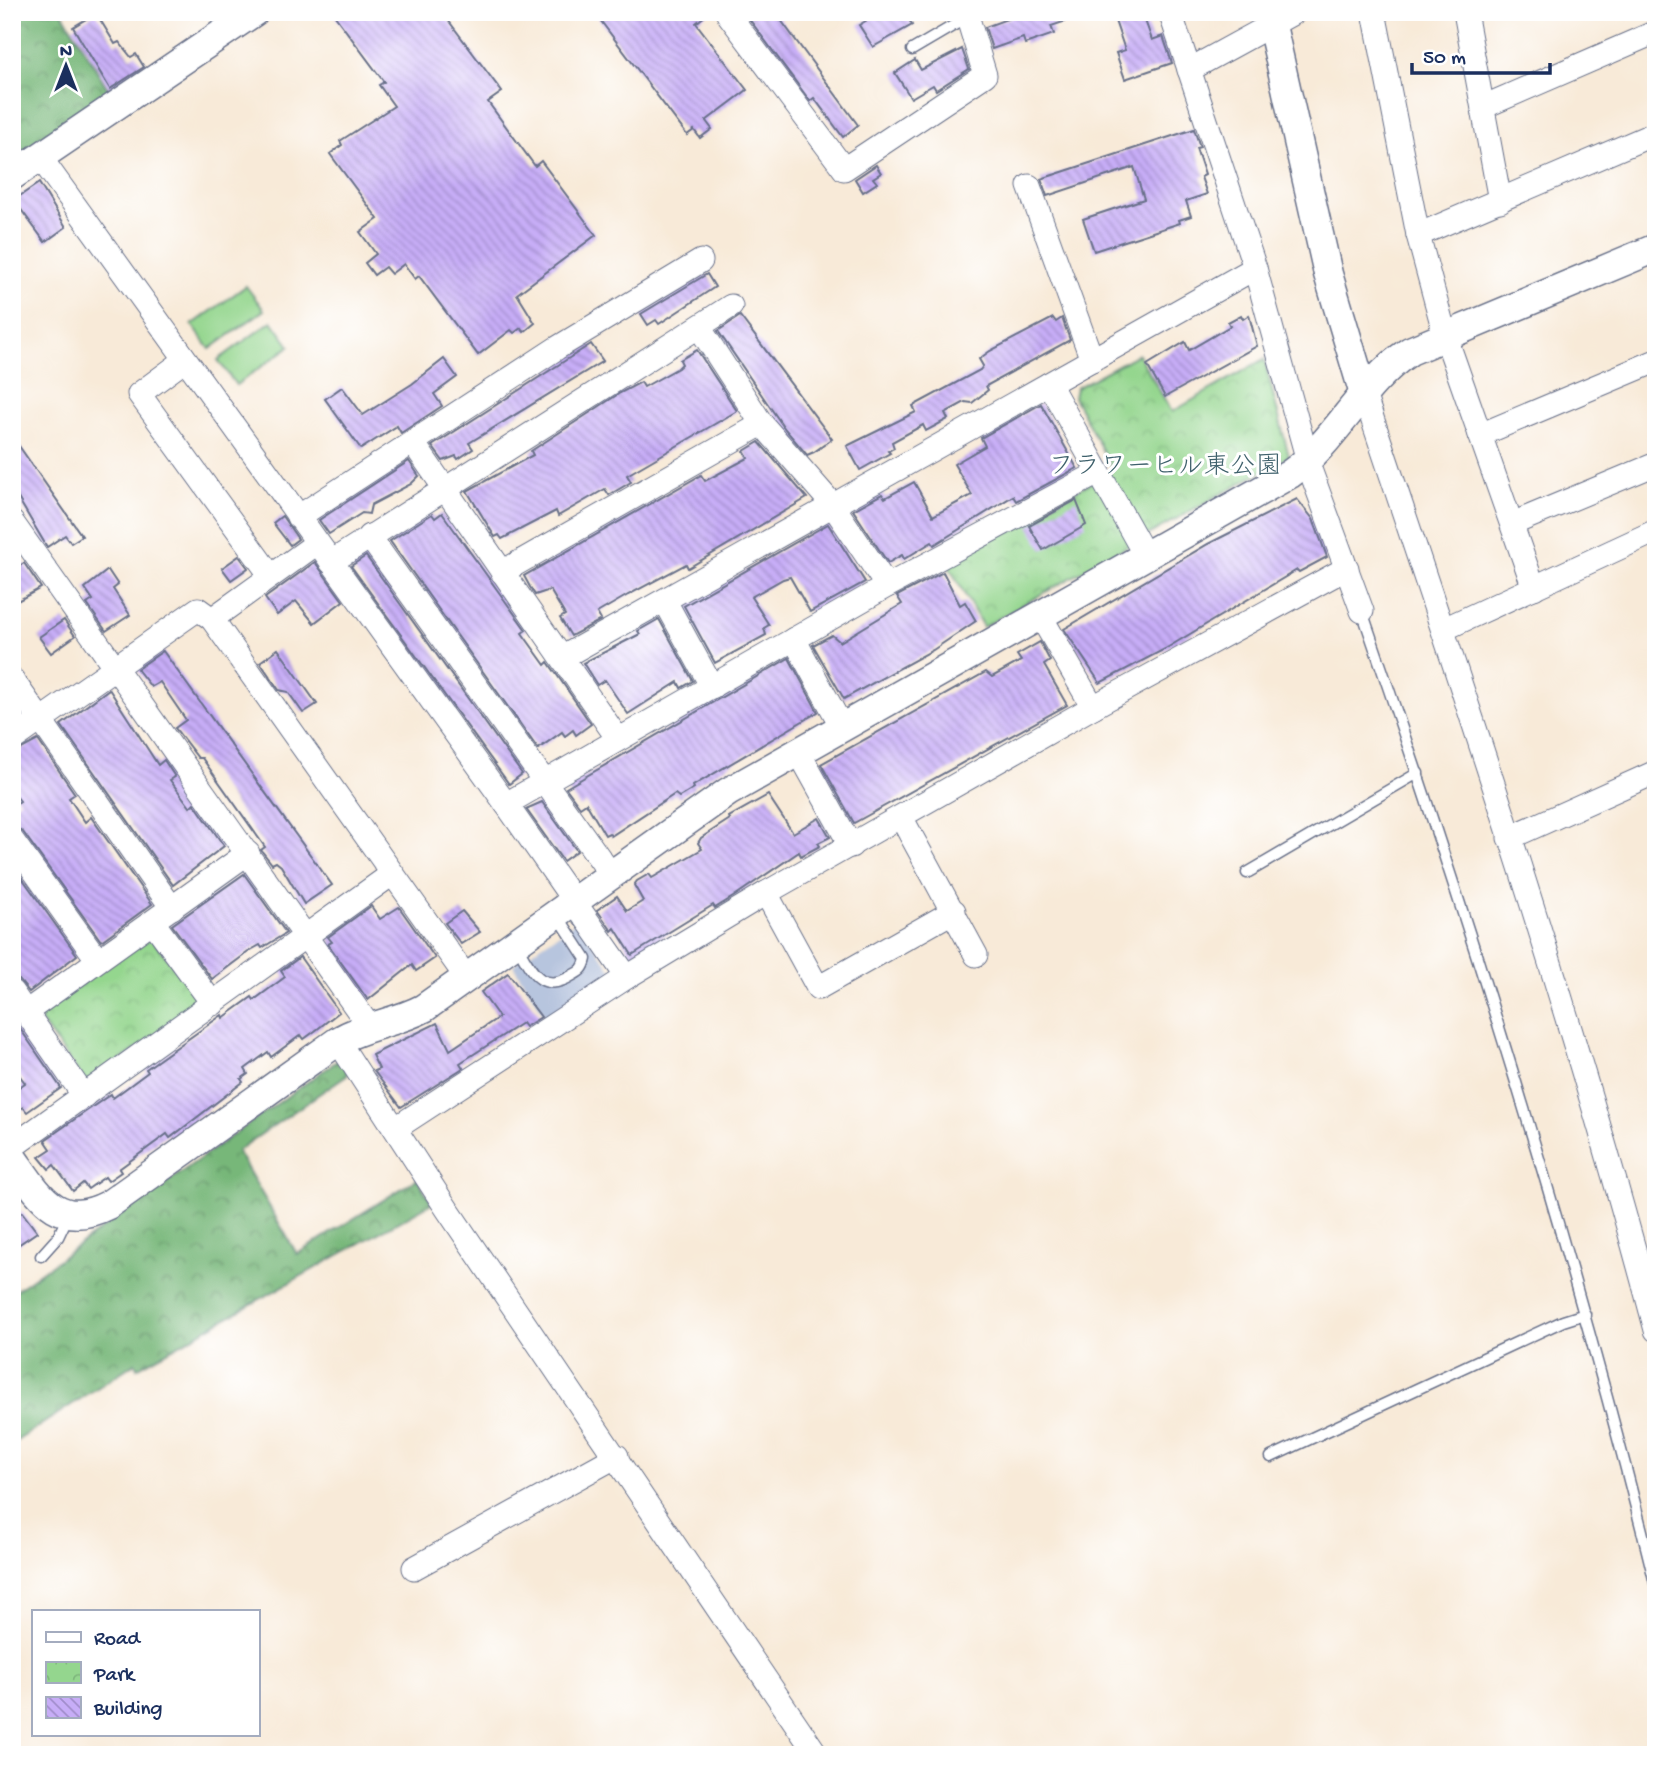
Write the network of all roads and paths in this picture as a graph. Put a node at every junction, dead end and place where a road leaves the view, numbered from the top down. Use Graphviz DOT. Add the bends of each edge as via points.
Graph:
graph roads {
  1 [pos="1170,12"];
  2 [pos="1374,12"];
  3 [pos="1466,13"];
  4 [pos="728,14"];
  5 [pos="972,14"];
  6 [pos="243,15"];
  7 [pos="1278,16"];
  8 [pos="1656,32"];
  9 [pos="912,50"];
  10 [pos="1189,70"];
  11 [pos="1483,107"];
  12 [pos="1656,133"];
  13 [pos="40,157"];
  14 [pos="12,176"];
  15 [pos="1028,186"];
  16 [pos="1500,201"];
  17 [pos="1418,235"];
  18 [pos="1656,248"];
  19 [pos="701,261"];
  20 [pos="1255,268"];
  21 [pos="731,306"];
  22 [pos="699,327"];
  23 [pos="1445,335"];
  24 [pos="185,360"];
  25 [pos="1092,360"];
  26 [pos="1656,361"];
  27 [pos="1049,384"];
  28 [pos="1363,391"];
  29 [pos="762,424"];
  30 [pos="1480,435"];
  31 [pos="414,444"];
  32 [pos="1309,459"];
  33 [pos="1656,464"];
  34 [pos="1098,473"];
  35 [pos="443,489"];
  36 [pos="832,504"];
  37 [pos="298,517"];
  38 [pos="12,522"];
  39 [pos="1512,524"];
  40 [pos="1656,531"];
  41 [pos="369,536"];
  42 [pos="317,544"];
  43 [pos="1146,555"];
  44 [pos="331,562"];
  45 [pos="1347,568"];
  46 [pos="502,572"];
  47 [pos="271,576"];
  48 [pos="887,586"];
  49 [pos="1534,588"];
  50 [pos="665,601"];
  51 [pos="1362,611"];
  52 [pos="1040,615"];
  53 [pos="212,619"];
  54 [pos="1444,629"];
  55 [pos="794,639"];
  56 [pos="563,657"];
  57 [pos="116,668"];
  58 [pos="12,679"];
  59 [pos="712,687"];
  60 [pos="1093,707"];
  61 [pos="41,720"];
  62 [pos="842,727"];
  63 [pos="618,739"];
  64 [pos="12,740"];
  65 [pos="798,751"];
  66 [pos="1656,772"];
  67 [pos="1418,773"];
  68 [pos="545,780"];
  69 [pos="506,804"];
  70 [pos="901,817"];
  71 [pos="1509,838"];
  72 [pos="12,840"];
  73 [pos="851,846"];
  74 [pos="248,853"];
  75 [pos="610,873"];
  76 [pos="1247,873"];
  77 [pos="392,874"];
  78 [pos="766,893"];
  79 [pos="564,906"];
  80 [pos="172,908"];
  81 [pos="954,911"];
  82 [pos="153,922"];
  83 [pos="307,938"];
  84 [pos="514,942"];
  85 [pos="976,955"];
  86 [pos="97,959"];
  87 [pos="466,977"];
  88 [pos="627,977"];
  89 [pos="12,992"];
  90 [pos="213,1004"];
  91 [pos="26,1012"];
  92 [pos="369,1026"];
  93 [pos="338,1041"];
  94 [pos="84,1096"];
  95 [pos="396,1128"];
  96 [pos="12,1147"];
  97 [pos="12,1157"];
  98 [pos="69,1214"];
  99 [pos="41,1256"];
  100 [pos="1585,1314"];
  101 [pos="1656,1330"];
  102 [pos="617,1457"];
  103 [pos="1271,1457"];
  104 [pos="414,1568"];
  105 [pos="1656,1587"];
  106 [pos="817,1755"];
  1 -- 10 [label="street"];
  2 -- 17 [label="street"];
  3 -- 11 [label="street"];
  4 -- 5 [label="street" via="844,169 985,75"];
  5 -- 9 [label="lane"];
  6 -- 13 [label="street"];
  7 -- 10 [label="street"];
  7 -- 28 [label="street" via="1328,274"];
  8 -- 11 [label="street"];
  10 -- 20 [label="street"];
  11 -- 16 [label="street"];
  12 -- 16 [label="street"];
  13 -- 14 [label="street"];
  13 -- 24 [label="street"];
  15 -- 25 [label="street"];
  16 -- 17 [label="street"];
  17 -- 23 [label="street"];
  18 -- 23 [label="street"];
  19 -- 31 [label="street" via="557,348"];
  20 -- 25 [label="street"];
  20 -- 32 [label="street"];
  21 -- 22 [label="street"];
  22 -- 29 [label="street"];
  22 -- 35 [label="street"];
  23 -- 28 [label="street" via="1391,363"];
  23 -- 30 [label="street"];
  24 -- 37 [label="street"];
  24 -- 47 [label="street" via="139,394"];
  25 -- 27 [label="street"];
  26 -- 30 [label="street"];
  27 -- 34 [label="street"];
  27 -- 36 [label="street"];
  28 -- 32 [label="street"];
  28 -- 54 [label="street"];
  29 -- 36 [label="street"];
  29 -- 46 [label="street"];
  30 -- 39 [label="street"];
  31 -- 35 [label="street"];
  31 -- 37 [label="street"];
  32 -- 43 [label="street"];
  32 -- 45 [label="street"];
  33 -- 39 [label="street"];
  34 -- 43 [label="street"];
  34 -- 48 [label="street"];
  35 -- 41 [label="street"];
  35 -- 46 [label="street"];
  36 -- 48 [label="street"];
  36 -- 50 [label="street"];
  37 -- 42 [label="street"];
  38 -- 57 [label="street"];
  39 -- 49 [label="street"];
  40 -- 49 [label="street"];
  41 -- 44 [label="street"];
  41 -- 68 [label="street"];
  42 -- 44 [label="street"];
  42 -- 47 [label="street"];
  43 -- 52 [label="street"];
  44 -- 69 [label="street"];
  45 -- 51 [label="street"];
  45 -- 60 [label="street"];
  46 -- 56 [label="street"];
  47 -- 53 [label="street"];
  48 -- 55 [label="street"];
  49 -- 54 [label="street"];
  50 -- 56 [label="street"];
  50 -- 59 [label="street"];
  51 -- 67 [label="lane"];
  52 -- 60 [label="street"];
  52 -- 62 [label="street"];
  53 -- 57 [label="street" via="198,609"];
  53 -- 77 [label="street"];
  54 -- 71 [label="street"];
  55 -- 59 [label="street"];
  55 -- 62 [label="street"];
  56 -- 63 [label="street"];
  57 -- 61 [label="street"];
  57 -- 74 [label="street"];
  58 -- 61 [label="street"];
  59 -- 63 [label="street"];
  60 -- 70 [label="street"];
  61 -- 64 [label="street"];
  61 -- 80 [label="street"];
  62 -- 65 [label="street"];
  63 -- 68 [label="street"];
  65 -- 73 [label="street"];
  65 -- 75 [label="street" via="699,810"];
  66 -- 71 [label="street"];
  67 -- 76 [label="lane"];
  67 -- 100 [label="lane"];
  68 -- 69 [label="street"];
  68 -- 75 [label="street"];
  69 -- 79 [label="street"];
  70 -- 73 [label="street"];
  70 -- 81 [label="street"];
  71 -- 101 [label="street"];
  72 -- 86 [label="street"];
  73 -- 78 [label="street"];
  74 -- 80 [label="street"];
  74 -- 83 [label="street"];
  75 -- 79 [label="street"];
  77 -- 83 [label="street"];
  77 -- 87 [label="street"];
  78 -- 81 [label="street" via="818,988"];
  78 -- 88 [label="street"];
  79 -- 84 [label="street"];
  79 -- 84 [label="lane" via="586,959 582,970 564,981 548,983 534,974"];
  79 -- 88 [label="street"];
  80 -- 82 [label="street"];
  81 -- 85 [label="street"];
  82 -- 86 [label="street"];
  82 -- 90 [label="street"];
  83 -- 90 [label="street"];
  83 -- 92 [label="street"];
  84 -- 87 [label="street"];
  86 -- 91 [label="street"];
  87 -- 92 [label="street" via="405,1018"];
  88 -- 95 [label="street"];
  89 -- 91 [label="street"];
  90 -- 94 [label="street"];
  91 -- 94 [label="street"];
  92 -- 93 [label="street"];
  93 -- 95 [label="street"];
  93 -- 98 [label="street" via="108,1205 87,1214"];
  94 -- 96 [label="street"];
  95 -- 102 [label="street"];
  97 -- 98 [label="street" via="49,1205"];
  98 -- 99 [label="lane" via="58,1237"];
  100 -- 103 [label="lane"];
  100 -- 105 [label="lane"];
  102 -- 104 [label="street"];
  102 -- 106 [label="street"];
}
